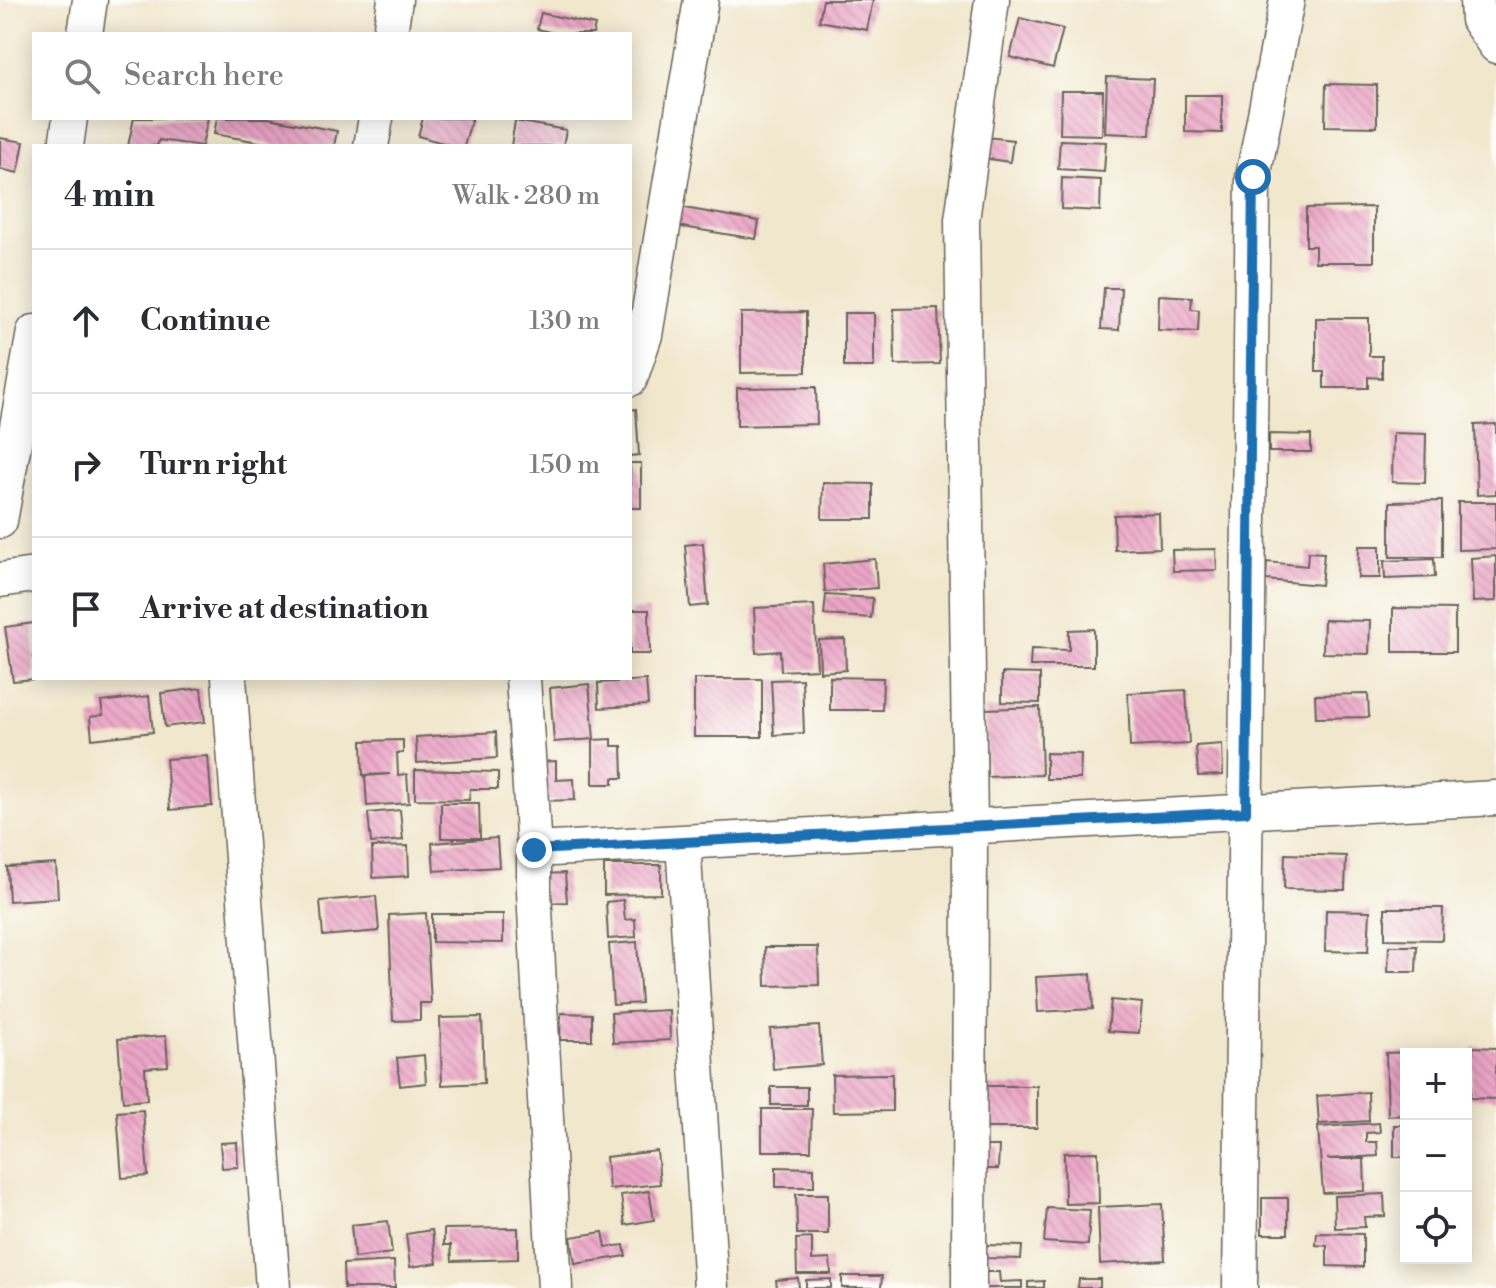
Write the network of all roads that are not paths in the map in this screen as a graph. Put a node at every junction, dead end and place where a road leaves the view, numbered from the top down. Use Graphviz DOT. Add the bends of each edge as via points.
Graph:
graph roads {
  1 [pos="90,0"];
  2 [pos="395,0"];
  3 [pos="701,0"];
  4 [pos="992,0"];
  5 [pos="1287,0"];
  6 [pos="1477,0"];
  7 [pos="85,32"];
  8 [pos="390,32"];
  9 [pos="1496,46"];
  10 [pos="70,120"];
  11 [pos="376,120"];
  12 [pos="66,144"];
  13 [pos="371,144"];
  14 [pos="32,339"];
  15 [pos="632,373"];
  16 [pos="10,414"];
  17 [pos="0,521"];
  18 [pos="32,575"];
  19 [pos="0,580"];
  20 [pos="229,680"];
  21 [pos="523,680"];
  22 [pos="1496,798"];
  23 [pos="1246,812"];
  24 [pos="970,826"];
  25 [pos="683,842"];
  26 [pos="534,850"];
  27 [pos="273,1288"];
  28 [pos="555,1288"];
  29 [pos="711,1288"];
  30 [pos="969,1288"];
  31 [pos="1240,1288"];
  1 -- 7 [label="street"];
  2 -- 8 [label="street"];
  3 -- 15 [label="street" via="645,335"];
  4 -- 24 [label="street" via="962,220"];
  5 -- 23 [label="street" via="1253,177"];
  6 -- 9 [label="street" via="1478,20"];
  10 -- 12 [label="street"];
  11 -- 13 [label="street"];
  14 -- 16 [label="street"];
  16 -- 17 [label="street"];
  18 -- 19 [label="street"];
  20 -- 27 [label="street"];
  21 -- 26 [label="street"];
  22 -- 23 [label="street"];
  23 -- 24 [label="street"];
  23 -- 31 [label="street"];
  24 -- 25 [label="street"];
  24 -- 30 [label="street"];
  25 -- 26 [label="street"];
  25 -- 29 [label="street"];
  26 -- 28 [label="street"];
}
